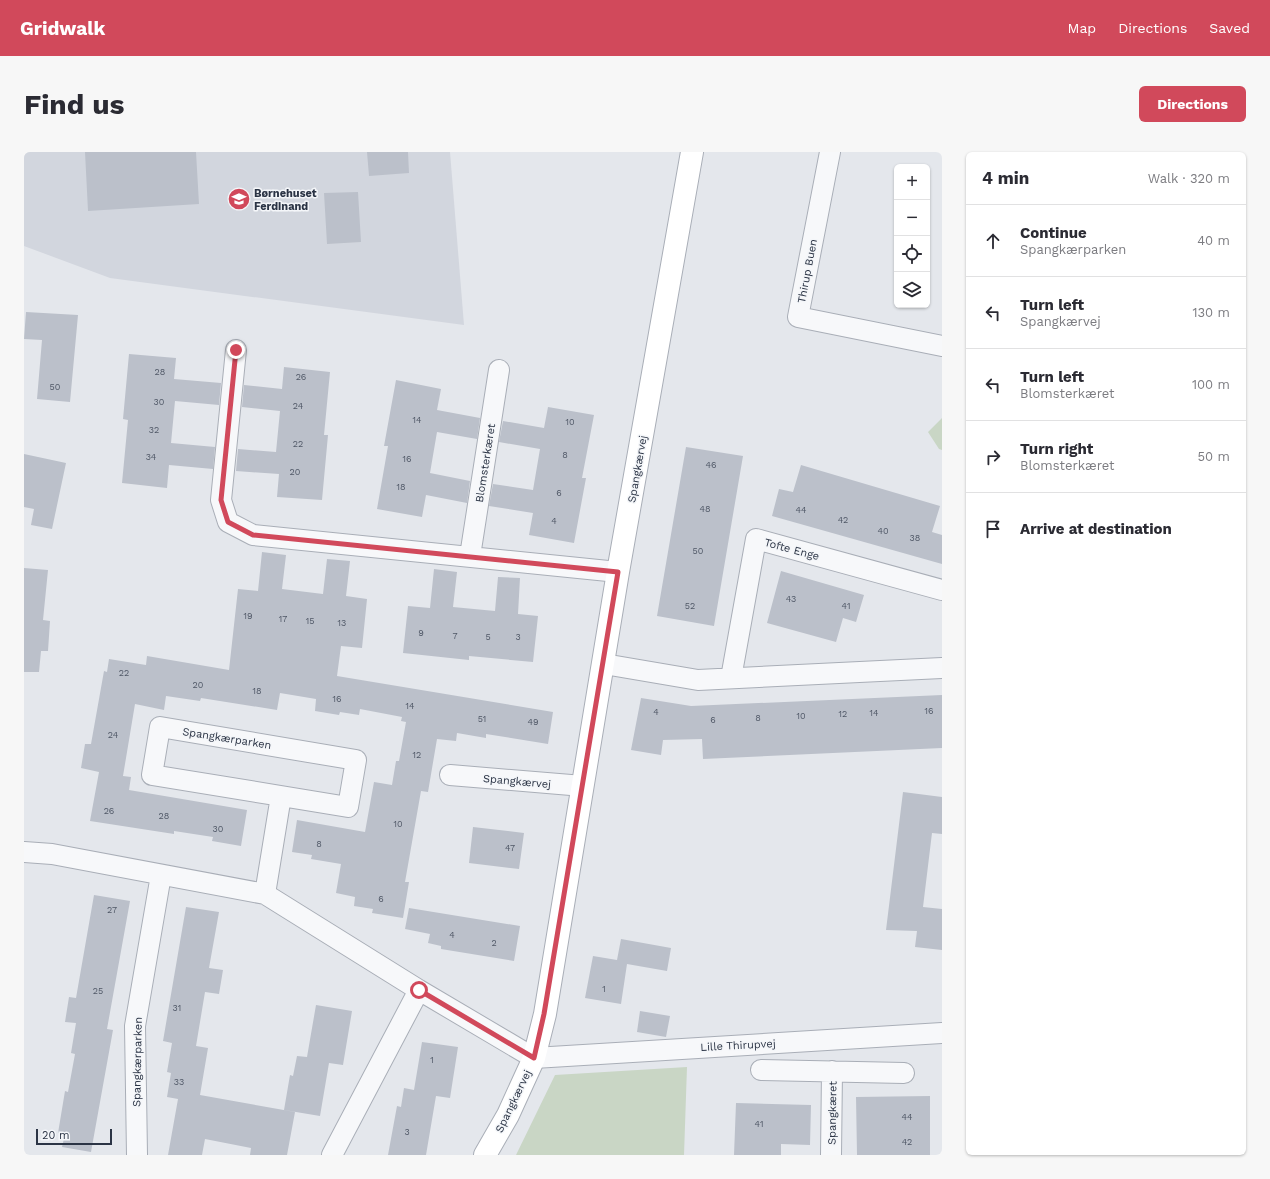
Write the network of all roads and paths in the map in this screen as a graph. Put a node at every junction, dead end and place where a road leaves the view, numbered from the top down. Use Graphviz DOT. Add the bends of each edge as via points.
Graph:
graph roads {
  1 [pos="692,152"];
  2 [pos="830,152"];
  3 [pos="942,346"];
  4 [pos="236,350"];
  5 [pos="500,370"];
  6 [pos="470,556"];
  7 [pos="618,572"];
  8 [pos="942,590"];
  9 [pos="604,664"];
  10 [pos="942,668"];
  11 [pos="730,678"];
  12 [pos="450,775"];
  13 [pos="583,786"];
  14 [pos="281,796"];
  15 [pos="24,852"];
  16 [pos="161,875"];
  17 [pos="265,894"];
  18 [pos="419,990"];
  19 [pos="942,1033"];
  20 [pos="534,1058"];
  21 [pos="761,1070"];
  22 [pos="832,1071"];
  23 [pos="904,1073"];
  24 [pos="137,1155"];
  25 [pos="332,1155"];
  26 [pos="485,1155"];
  27 [pos="832,1155"];
  1 -- 7 [label="street, Spangkærvej"];
  2 -- 3 [label="street, Thirup Buen" via="798,317"];
  4 -- 6 [label="street" via="221,500 228,522 253,535"];
  5 -- 6 [label="street, Blomsterkæret"];
  6 -- 7 [label="street"];
  7 -- 9 [label="street, Spangkærvej"];
  8 -- 11 [label="street, Tofte Enge" via="756,539"];
  9 -- 11 [label="street" via="698,680"];
  9 -- 13 [label="street, Spangkærvej"];
  10 -- 11 [label="street"];
  12 -- 13 [label="street, Spangkærvej"];
  13 -- 20 [label="street, Spangkærvej" via="544,1014"];
  14 -- 14 [label="street, Spangkærparken" via="152,775 160,727 356,760 348,807"];
  14 -- 17 [label="street"];
  15 -- 16 [label="street" via="52,854"];
  16 -- 17 [label="street"];
  16 -- 24 [label="street, Spangkærparken" via="135,1026"];
  17 -- 18 [label="street"];
  18 -- 20 [label="street"];
  18 -- 25 [label="street"];
  19 -- 20 [label="street, Lille Thirupvej"];
  20 -- 26 [label="street, Spangkærvej" via="508,1115"];
  21 -- 22 [label="street, Spangkæret"];
  22 -- 23 [label="street, Spangkæret"];
  22 -- 27 [label="street, Spangkæret"];
}
